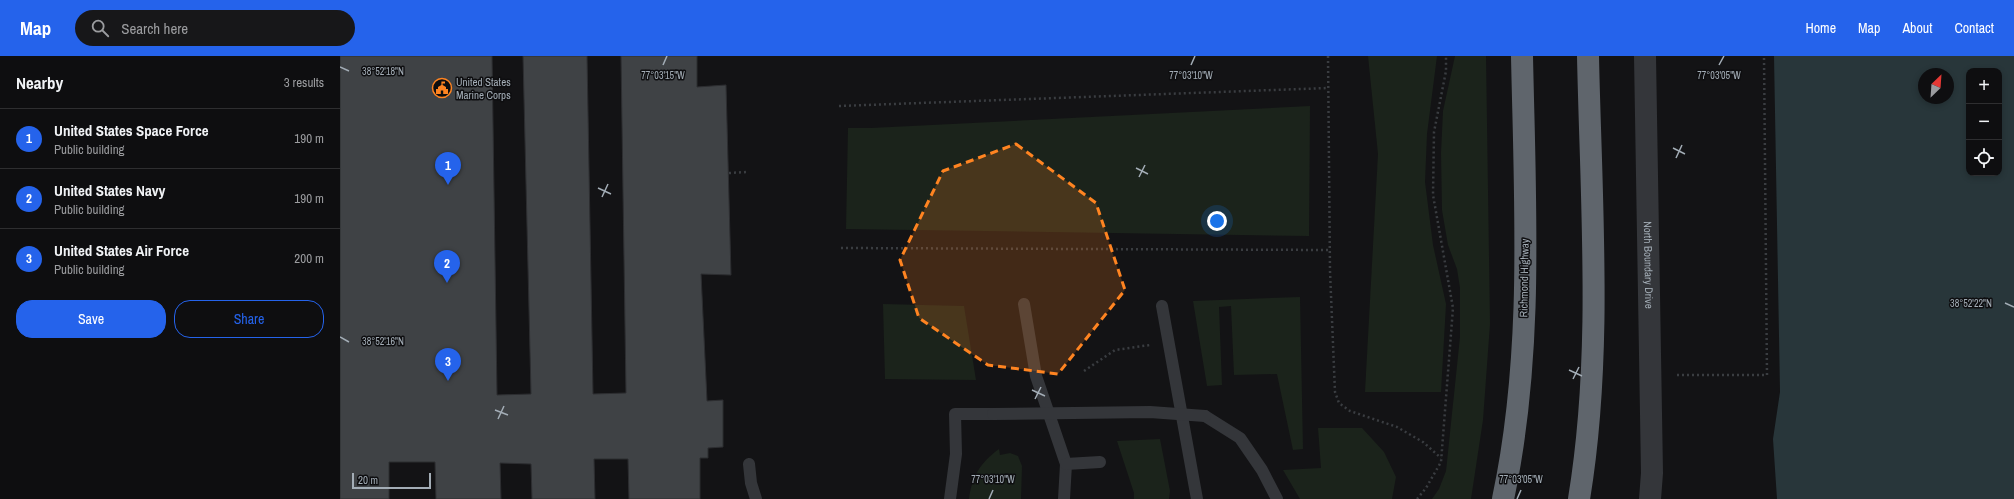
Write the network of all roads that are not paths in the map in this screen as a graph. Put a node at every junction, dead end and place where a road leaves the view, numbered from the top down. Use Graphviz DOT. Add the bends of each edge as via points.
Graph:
graph roads {
  1 [pos="1522,56"];
  2 [pos="1588,56"];
  3 [pos="1645,56"];
  4 [pos="1024,304"];
  5 [pos="1162,306"];
  6 [pos="1100,462"];
  7 [pos="749,464"];
  8 [pos="1066,464"];
  9 [pos="1652,473"];
  10 [pos="756,499"];
  11 [pos="950,499"];
  12 [pos="1064,499"];
  13 [pos="1197,499"];
  14 [pos="1277,499"];
  15 [pos="1503,499"];
  16 [pos="1579,499"];
  17 [pos="1650,499"];
  18 [pos="1655,499"];
  1 -- 15 [label="highway, Richmond Highway" via="1525,195 1523,342 1515,435"];
  2 -- 16 [label="highway" via="1592,362"];
  3 -- 9 [label="street, North Boundary Drive"];
  4 -- 8 [label="lane" via="1036,376"];
  5 -- 13 [label="lane"];
  6 -- 8 [label="lane"];
  7 -- 10 [label="lane"];
  8 -- 12 [label="lane"];
  9 -- 17 [label="street, North Boundary Drive"];
  9 -- 18 [label="street, North Boundary Drive"];
  11 -- 14 [label="lane, bridge" via="956,454 955,414 1150,412 1205,416 1240,438 1262,470"];
}
